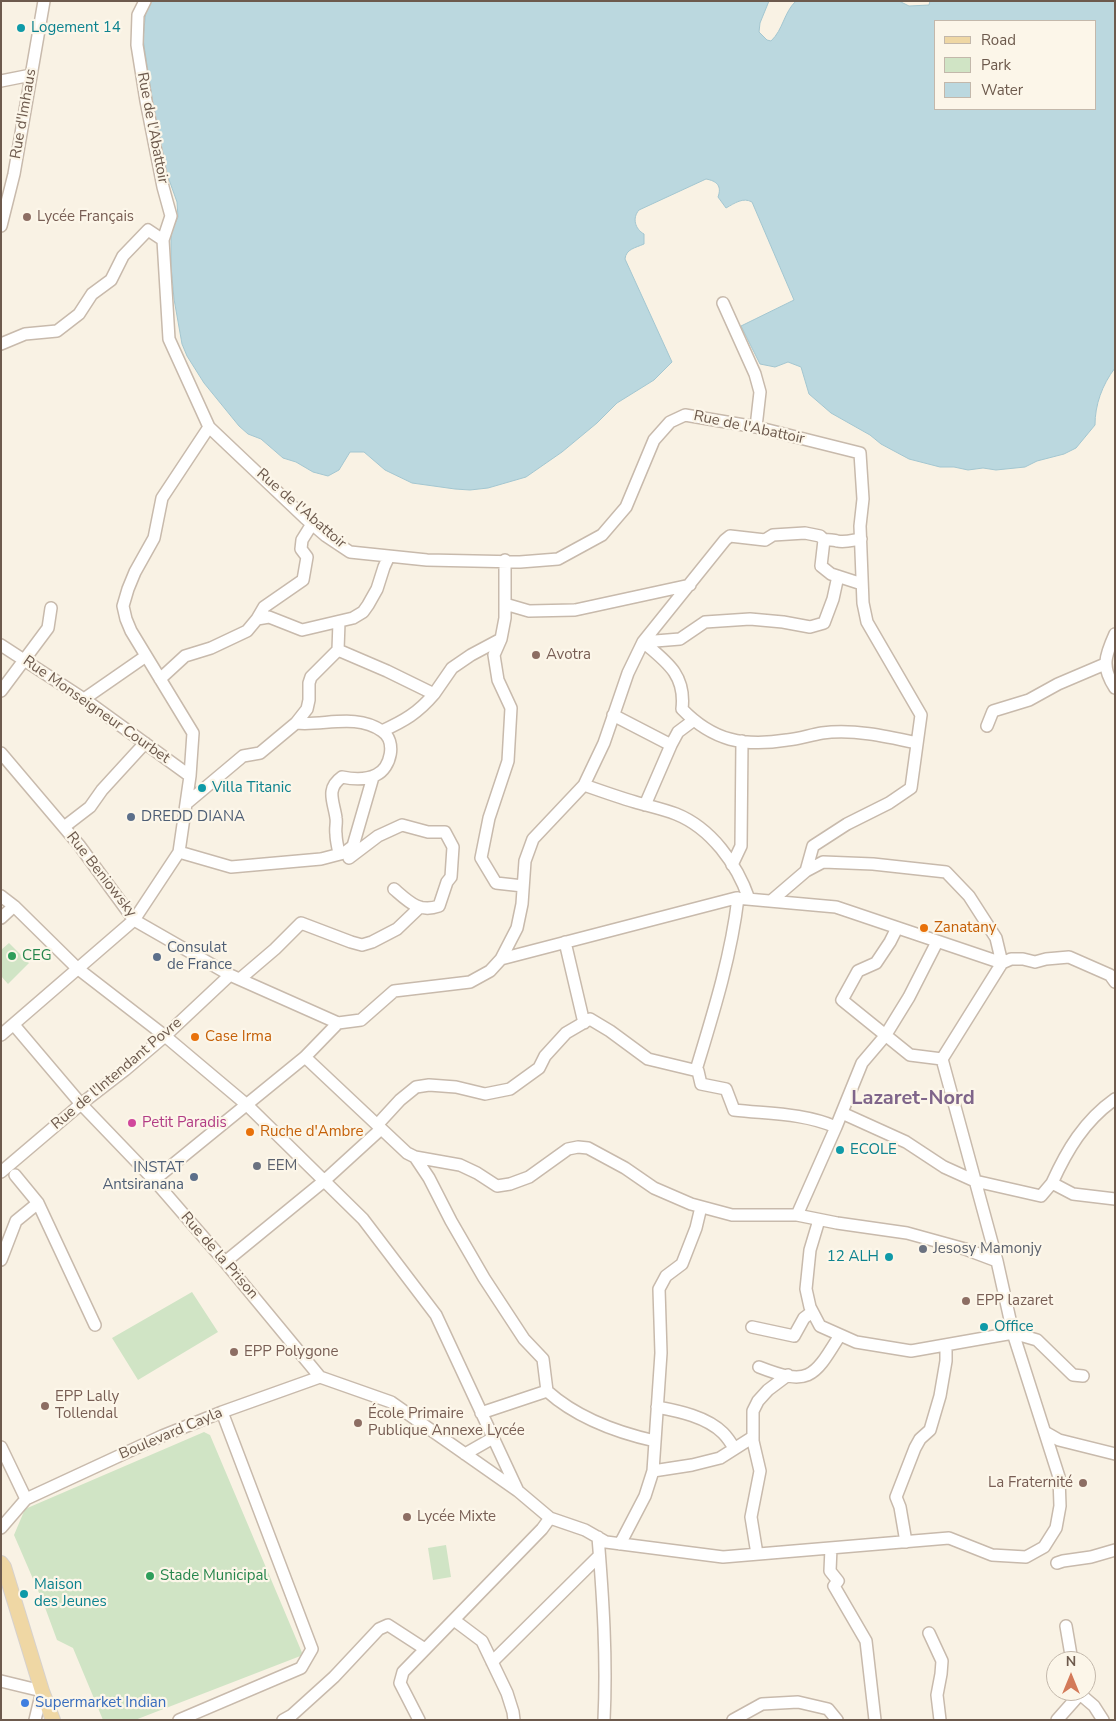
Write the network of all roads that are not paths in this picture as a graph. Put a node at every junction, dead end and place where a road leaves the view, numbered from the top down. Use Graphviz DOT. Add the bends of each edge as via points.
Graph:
graph roads {
  1 [pos="44,1"];
  2 [pos="145,1"];
  3 [pos="31,75"];
  4 [pos="1,81"];
  5 [pos="3,212"];
  6 [pos="1,226"];
  7 [pos="163,240"];
  8 [pos="723,303"];
  9 [pos="1,344"];
  10 [pos="209,427"];
  11 [pos="756,427"];
  12 [pos="312,524"];
  13 [pos="861,539"];
  14 [pos="824,540"];
  15 [pos="390,556"];
  16 [pos="505,560"];
  17 [pos="838,576"];
  18 [pos="862,584"];
  19 [pos="690,585"];
  20 [pos="505,604"];
  21 [pos="51,608"];
  22 [pos="258,619"];
  23 [pos="339,622"];
  24 [pos="1115,634"];
  25 [pos="501,640"];
  26 [pos="644,642"];
  27 [pos="1,645"];
  28 [pos="338,650"];
  29 [pos="146,656"];
  30 [pos="23,660"];
  31 [pos="1105,664"];
  32 [pos="160,680"];
  33 [pos="1115,688"];
  34 [pos="1,691"];
  35 [pos="434,694"];
  36 [pos="84,699"];
  37 [pos="613,715"];
  38 [pos="694,720"];
  39 [pos="296,723"];
  40 [pos="987,726"];
  41 [pos="382,731"];
  42 [pos="742,741"];
  43 [pos="145,743"];
  44 [pos="917,743"];
  45 [pos="670,745"];
  46 [pos="1,753"];
  47 [pos="190,776"];
  48 [pos="374,776"];
  49 [pos="584,785"];
  50 [pos="187,803"];
  51 [pos="645,805"];
  52 [pos="64,827"];
  53 [pos="179,852"];
  54 [pos="341,853"];
  55 [pos="732,865"];
  56 [pos="806,871"];
  57 [pos="523,886"];
  58 [pos="394,889"];
  59 [pos="1,896"];
  60 [pos="744,899"];
  61 [pos="771,901"];
  62 [pos="14,906"];
  63 [pos="420,907"];
  64 [pos="1,918"];
  65 [pos="134,920"];
  66 [pos="897,928"];
  67 [pos="565,942"];
  68 [pos="937,942"];
  69 [pos="501,959"];
  70 [pos="1002,963"];
  71 [pos="77,968"];
  72 [pos="236,976"];
  73 [pos="1115,982"];
  74 [pos="584,1022"];
  75 [pos="338,1023"];
  76 [pos="14,1025"];
  77 [pos="1,1036"];
  78 [pos="165,1036"];
  79 [pos="886,1036"];
  80 [pos="305,1057"];
  81 [pos="942,1059"];
  82 [pos="696,1070"];
  83 [pos="1115,1099"];
  84 [pos="81,1104"];
  85 [pos="247,1105"];
  86 [pos="842,1113"];
  87 [pos="379,1127"];
  88 [pos="836,1127"];
  89 [pos="415,1157"];
  90 [pos="1,1172"];
  91 [pos="15,1175"];
  92 [pos="154,1180"];
  93 [pos="324,1181"];
  94 [pos="975,1181"];
  95 [pos="1052,1183"];
  96 [pos="1115,1199"];
  97 [pos="38,1203"];
  98 [pos="701,1207"];
  99 [pos="796,1215"];
  100 [pos="819,1220"];
  101 [pos="1,1260"];
  102 [pos="996,1261"];
  103 [pos="225,1262"];
  104 [pos="812,1312"];
  105 [pos="95,1325"];
  106 [pos="752,1327"];
  107 [pos="1013,1334"];
  108 [pos="840,1335"];
  109 [pos="946,1346"];
  110 [pos="760,1367"];
  111 [pos="788,1376"];
  112 [pos="1082,1376"];
  113 [pos="320,1378"];
  114 [pos="547,1390"];
  115 [pos="657,1407"];
  116 [pos="222,1412"];
  117 [pos="481,1413"];
  118 [pos="1045,1432"];
  119 [pos="753,1437"];
  120 [pos="493,1438"];
  121 [pos="655,1441"];
  122 [pos="1,1447"];
  123 [pos="734,1448"];
  124 [pos="465,1454"];
  125 [pos="1115,1454"];
  126 [pos="502,1457"];
  127 [pos="484,1468"];
  128 [pos="653,1471"];
  129 [pos="518,1491"];
  130 [pos="26,1499"];
  131 [pos="550,1518"];
  132 [pos="1,1528"];
  133 [pos="598,1537"];
  134 [pos="906,1542"];
  135 [pos="620,1544"];
  136 [pos="832,1548"];
  137 [pos="1115,1550"];
  138 [pos="757,1554"];
  139 [pos="599,1556"];
  140 [pos="1,1563"];
  141 [pos="1057,1563"];
  142 [pos="454,1620"];
  143 [pos="1066,1626"];
  144 [pos="929,1632"];
  145 [pos="426,1649"];
  146 [pos="1070,1651"];
  147 [pos="492,1662"];
  148 [pos="1,1682"];
  149 [pos="42,1691"];
  150 [pos="1072,1701"];
  151 [pos="1089,1701"];
  152 [pos="201,1715"];
  153 [pos="35,1720"];
  154 [pos="53,1720"];
  155 [pos="179,1720"];
  156 [pos="283,1720"];
  157 [pos="419,1720"];
  158 [pos="514,1720"];
  159 [pos="604,1720"];
  160 [pos="733,1720"];
  161 [pos="837,1720"];
  162 [pos="875,1720"];
  163 [pos="940,1720"];
  164 [pos="1057,1720"];
  165 [pos="1103,1720"];
  1 -- 3 [label="street, Rue d'Imhaus"];
  2 -- 7 [label="street, Rue de l'Abattoir" via="138,15 137,46 171,216"];
  3 -- 4 [label="street"];
  3 -- 5 [label="street, Rue d'Imhaus" via="14,174"];
  5 -- 6 [label="street, Rue d'Imhaus"];
  7 -- 9 [label="street" via="148,230 124,256 111,280 92,294 79,314 57,331 24,334"];
  7 -- 10 [label="street, Rue de l'Abattoir" via="169,339"];
  8 -- 11 [label="street" via="760,392"];
  10 -- 12 [label="street, Rue de l'Abattoir"];
  10 -- 29 [label="street" via="162,498 154,538 135,572 123,606 126,619"];
  11 -- 13 [label="street, Rue de l'Abattoir" via="860,453"];
  11 -- 16 [label="street, Rue de l'Abattoir" via="685,414 670,422 654,440 626,507 602,536 558,559"];
  12 -- 15 [label="street, Rue de l'Abattoir" via="350,552"];
  12 -- 22 [label="street" via="302,540 301,549 307,557 304,580 264,607"];
  13 -- 14 [label="street"];
  13 -- 18 [label="street"];
  14 -- 17 [label="street" via="821,566"];
  14 -- 19 [label="street" via="805,533 773,536 765,540 730,536"];
  15 -- 16 [label="street, Rue de l'Abattoir" via="427,560"];
  15 -- 23 [label="street" via="377,589 363,612"];
  16 -- 20 [label="street"];
  17 -- 18 [label="street"];
  17 -- 26 [label="street" via="824,623 810,627 750,620 705,622 680,639"];
  18 -- 44 [label="street" via="867,622 921,715"];
  19 -- 20 [label="street" via="575,610 529,611"];
  19 -- 26 [label="street"];
  20 -- 25 [label="street"];
  21 -- 30 [label="street" via="48,628"];
  22 -- 23 [label="street" via="269,617 302,630"];
  22 -- 32 [label="street" via="247,631 185,656"];
  23 -- 28 [label="street"];
  24 -- 31 [label="street"];
  25 -- 35 [label="street" via="452,668"];
  25 -- 57 [label="street" via="494,656 498,680 511,708 508,761 489,818 481,858 496,883"];
  26 -- 37 [label="street" via="628,673"];
  26 -- 38 [label="street" via="676,673 683,696 682,709"];
  27 -- 30 [label="street, Rue Monseigneur Courbet"];
  28 -- 35 [label="street"];
  28 -- 39 [label="street" via="311,677 307,709"];
  29 -- 32 [label="street"];
  29 -- 36 [label="street"];
  30 -- 34 [label="street"];
  30 -- 36 [label="street, Rue Monseigneur Courbet"];
  31 -- 33 [label="street" via="1107,677"];
  31 -- 40 [label="street" via="1029,700 993,711"];
  32 -- 47 [label="street" via="193,733"];
  35 -- 41 [label="street" via="415,714"];
  36 -- 43 [label="street, Rue Monseigneur Courbet"];
  37 -- 45 [label="street"];
  37 -- 49 [label="street"];
  38 -- 42 [label="street" via="709,732 725,739"];
  38 -- 45 [label="street" via="678,732"];
  39 -- 41 [label="street" via="360,722"];
  39 -- 50 [label="street" via="260,753 243,756"];
  41 -- 48 [label="street" via="392,744 382,772"];
  42 -- 44 [label="street" via="785,741 822,733 873,733"];
  42 -- 55 [label="street" via="741,846"];
  43 -- 47 [label="street, Rue Monseigneur Courbet"];
  43 -- 52 [label="street" via="90,808"];
  44 -- 56 [label="street" via="911,788 813,846"];
  45 -- 51 [label="street"];
  46 -- 52 [label="street, Rue Beniowsky"];
  47 -- 50 [label="street"];
  48 -- 54 [label="street" via="353,846"];
  48 -- 54 [label="street" via="342,777 336,781 331,794"];
  49 -- 51 [label="street"];
  49 -- 57 [label="street" via="533,840 524,861"];
  50 -- 53 [label="street"];
  51 -- 55 [label="street" via="676,814 698,826 719,846"];
  52 -- 65 [label="street, Rue Beniowsky"];
  53 -- 54 [label="street" via="231,867 321,859"];
  53 -- 65 [label="street"];
  54 -- 63 [label="street" via="349,858 378,836 402,825 428,832 445,832 453,847 451,877 440,906"];
  55 -- 60 [label="street" via="743,880"];
  56 -- 61 [label="street"];
  56 -- 70 [label="street" via="823,862 946,872 969,896 996,938"];
  57 -- 69 [label="street" via="517,928"];
  58 -- 63 [label="street"];
  59 -- 62 [label="street"];
  60 -- 61 [label="street"];
  60 -- 67 [label="street"];
  60 -- 82 [label="street"];
  61 -- 66 [label="street" via="836,907"];
  62 -- 64 [label="street"];
  62 -- 71 [label="street"];
  63 -- 72 [label="street, Rue de l'Intendant Povre" via="397,929 362,945 301,923 275,949"];
  65 -- 71 [label="street"];
  65 -- 72 [label="street, Rue Beniowsky"];
  66 -- 68 [label="street"];
  66 -- 79 [label="street" via="876,963 858,971 842,1000"];
  67 -- 69 [label="street"];
  67 -- 74 [label="street"];
  68 -- 70 [label="street"];
  68 -- 79 [label="street"];
  69 -- 75 [label="street" via="490,971 470,982 394,991 361,1020"];
  70 -- 73 [label="street" via="1011,959 1035,962 1069,957 1110,976"];
  70 -- 81 [label="street"];
  71 -- 76 [label="street"];
  71 -- 78 [label="street"];
  72 -- 75 [label="street, Rue Beniowsky"];
  72 -- 78 [label="street, Rue de l'Intendant Povre"];
  74 -- 82 [label="street" via="590,1019 648,1059"];
  74 -- 87 [label="street" via="566,1033 538,1068 510,1089 485,1094 429,1084 416,1087 400,1100"];
  75 -- 80 [label="street"];
  76 -- 77 [label="street"];
  76 -- 84 [label="street, Rue de la Prison"];
  78 -- 84 [label="street, Rue de l'Intendant Povre"];
  78 -- 85 [label="street"];
  79 -- 81 [label="street" via="910,1055"];
  79 -- 86 [label="street" via="862,1063"];
  80 -- 85 [label="street"];
  80 -- 87 [label="street"];
  81 -- 94 [label="street"];
  82 -- 88 [label="street" via="701,1084 726,1089 734,1110 803,1116"];
  83 -- 95 [label="street" via="1077,1136"];
  84 -- 90 [label="street, Rue de l'Intendant Povre"];
  84 -- 92 [label="street, Rue de la Prison"];
  85 -- 92 [label="street"];
  85 -- 93 [label="street"];
  86 -- 88 [label="street"];
  86 -- 94 [label="street" via="906,1142 944,1167"];
  87 -- 89 [label="street"];
  87 -- 93 [label="street"];
  88 -- 99 [label="street"];
  89 -- 98 [label="street" via="460,1165 497,1186 529,1177 568,1149 588,1148 626,1168 654,1188"];
  89 -- 114 [label="street" via="484,1278 524,1339 543,1359"];
  91 -- 97 [label="street"];
  92 -- 103 [label="street, Rue de la Prison"];
  93 -- 103 [label="street"];
  93 -- 117 [label="street" via="363,1218 436,1315"];
  94 -- 95 [label="street" via="1041,1196"];
  94 -- 102 [label="street"];
  95 -- 96 [label="street" via="1073,1194"];
  97 -- 101 [label="street" via="16,1221"];
  97 -- 105 [label="street"];
  98 -- 99 [label="street" via="732,1215"];
  98 -- 115 [label="street" via="682,1264 666,1276 659,1289 661,1332"];
  99 -- 100 [label="street"];
  100 -- 102 [label="street" via="907,1233"];
  100 -- 104 [label="street" via="810,1250 806,1289"];
  102 -- 107 [label="street"];
  103 -- 113 [label="street, Rue de la Prison"];
  104 -- 106 [label="street" via="804,1318 794,1336"];
  104 -- 108 [label="street" via="820,1326"];
  107 -- 109 [label="street"];
  107 -- 112 [label="street" via="1037,1340 1073,1375"];
  107 -- 118 [label="street"];
  108 -- 109 [label="street" via="856,1342 911,1352"];
  108 -- 111 [label="street" via="822,1365 811,1374 802,1378"];
  109 -- 134 [label="street" via="940,1396 930,1430 920,1439 896,1497"];
  110 -- 111 [label="street"];
  111 -- 119 [label="street" via="768,1390 758,1402 753,1411"];
  113 -- 116 [label="street, Boulevard Cayla"];
  113 -- 124 [label="street" via="391,1402"];
  114 -- 117 [label="street"];
  114 -- 121 [label="street" via="559,1402 594,1422"];
  115 -- 121 [label="street"];
  115 -- 123 [label="street" via="710,1423"];
  116 -- 130 [label="street, Boulevard Cayla"];
  116 -- 152 [label="street" via="312,1649 301,1668"];
  117 -- 120 [label="street"];
  118 -- 125 [label="street" via="1059,1440"];
  118 -- 134 [label="street" via="1059,1478 1060,1506 1056,1528 1044,1547 1026,1557 992,1555 949,1538"];
  119 -- 123 [label="street"];
  119 -- 138 [label="street" via="760,1471 751,1517"];
  120 -- 124 [label="street"];
  120 -- 126 [label="street"];
  121 -- 128 [label="street"];
  122 -- 130 [label="street"];
  123 -- 128 [label="street" via="710,1461"];
  124 -- 127 [label="street"];
  126 -- 127 [label="street"];
  126 -- 129 [label="street"];
  127 -- 129 [label="street"];
  128 -- 135 [label="street" via="645,1496"];
  129 -- 131 [label="street"];
  130 -- 132 [label="street"];
  131 -- 133 [label="street"];
  131 -- 142 [label="street"];
  133 -- 135 [label="street"];
  133 -- 139 [label="street"];
  134 -- 136 [label="street"];
  135 -- 138 [label="street" via="723,1556"];
  136 -- 138 [label="street"];
  136 -- 162 [label="street" via="830,1571 838,1582 834,1586 866,1641"];
  137 -- 141 [label="street"];
  139 -- 147 [label="street"];
  139 -- 159 [label="street" via="603,1603"];
  140 -- 149 [label="main road"];
  142 -- 145 [label="street"];
  142 -- 147 [label="street" via="482,1641"];
  143 -- 146 [label="street"];
  144 -- 163 [label="street" via="942,1661 937,1695"];
  145 -- 156 [label="street" via="388,1625 384,1626 334,1677"];
  145 -- 157 [label="street" via="403,1672 400,1683"];
  147 -- 158 [label="street" via="507,1693"];
  148 -- 149 [label="street"];
  149 -- 153 [label="street"];
  149 -- 154 [label="main road"];
  150 -- 164 [label="street"];
  151 -- 165 [label="street"];
  152 -- 155 [label="street"];
  160 -- 161 [label="street" via="762,1704 798,1702 828,1709"];
}
